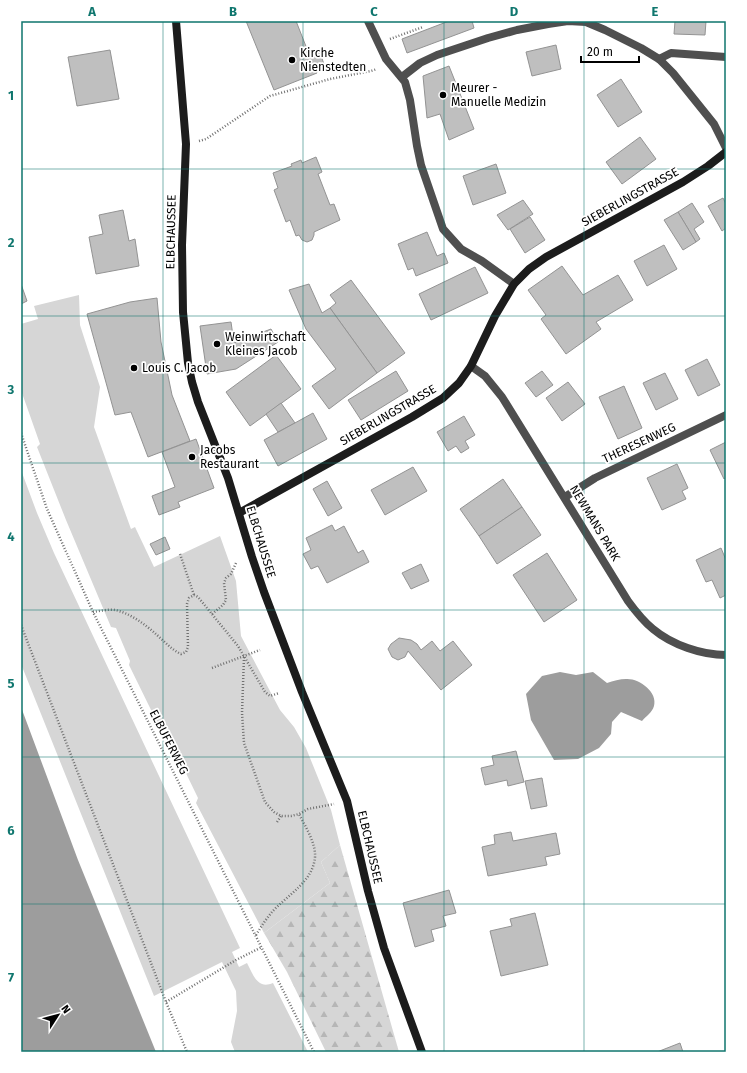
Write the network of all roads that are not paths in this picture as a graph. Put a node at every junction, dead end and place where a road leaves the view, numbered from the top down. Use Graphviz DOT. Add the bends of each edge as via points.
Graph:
graph roads {
  1 [pos="176,21"];
  2 [pos="368,21"];
  3 [pos="726,57"];
  4 [pos="659,59"];
  5 [pos="402,77"];
  6 [pos="726,148"];
  7 [pos="726,152"];
  8 [pos="514,284"];
  9 [pos="471,366"];
  10 [pos="726,415"];
  11 [pos="565,497"];
  12 [pos="239,514"];
  13 [pos="726,655"];
  14 [pos="422,1052"];
  1 -- 12 [label="main road, ELBCHAUSSEE" via="186,144 182,267 188,364 198,402 228,478"];
  2 -- 5 [label="street" via="380,49"];
  3 -- 4 [label="street" via="671,53"];
  4 -- 5 [label="street" via="586,22 568,21 517,30 453,49 420,63"];
  4 -- 6 [label="street" via="714,124"];
  5 -- 8 [label="street" via="410,100 421,165 444,229 461,249"];
  7 -- 8 [label="main road, SIEBERLINGSTRASSE" via="683,182 546,257"];
  8 -- 9 [label="main road, SIEBERLINGSTRASSE"];
  9 -- 11 [label="street, NEWMANS PARK" via="485,376 502,397"];
  9 -- 12 [label="main road, SIEBERLINGSTRASSE" via="459,383 443,398"];
  10 -- 11 [label="street, THERESENWEG" via="595,478"];
  11 -- 13 [label="street, NEWMANS PARK" via="628,601 654,631 682,646 707,654"];
  12 -- 14 [label="main road, ELBCHAUSSEE" via="264,592 347,801 384,948"];
}
